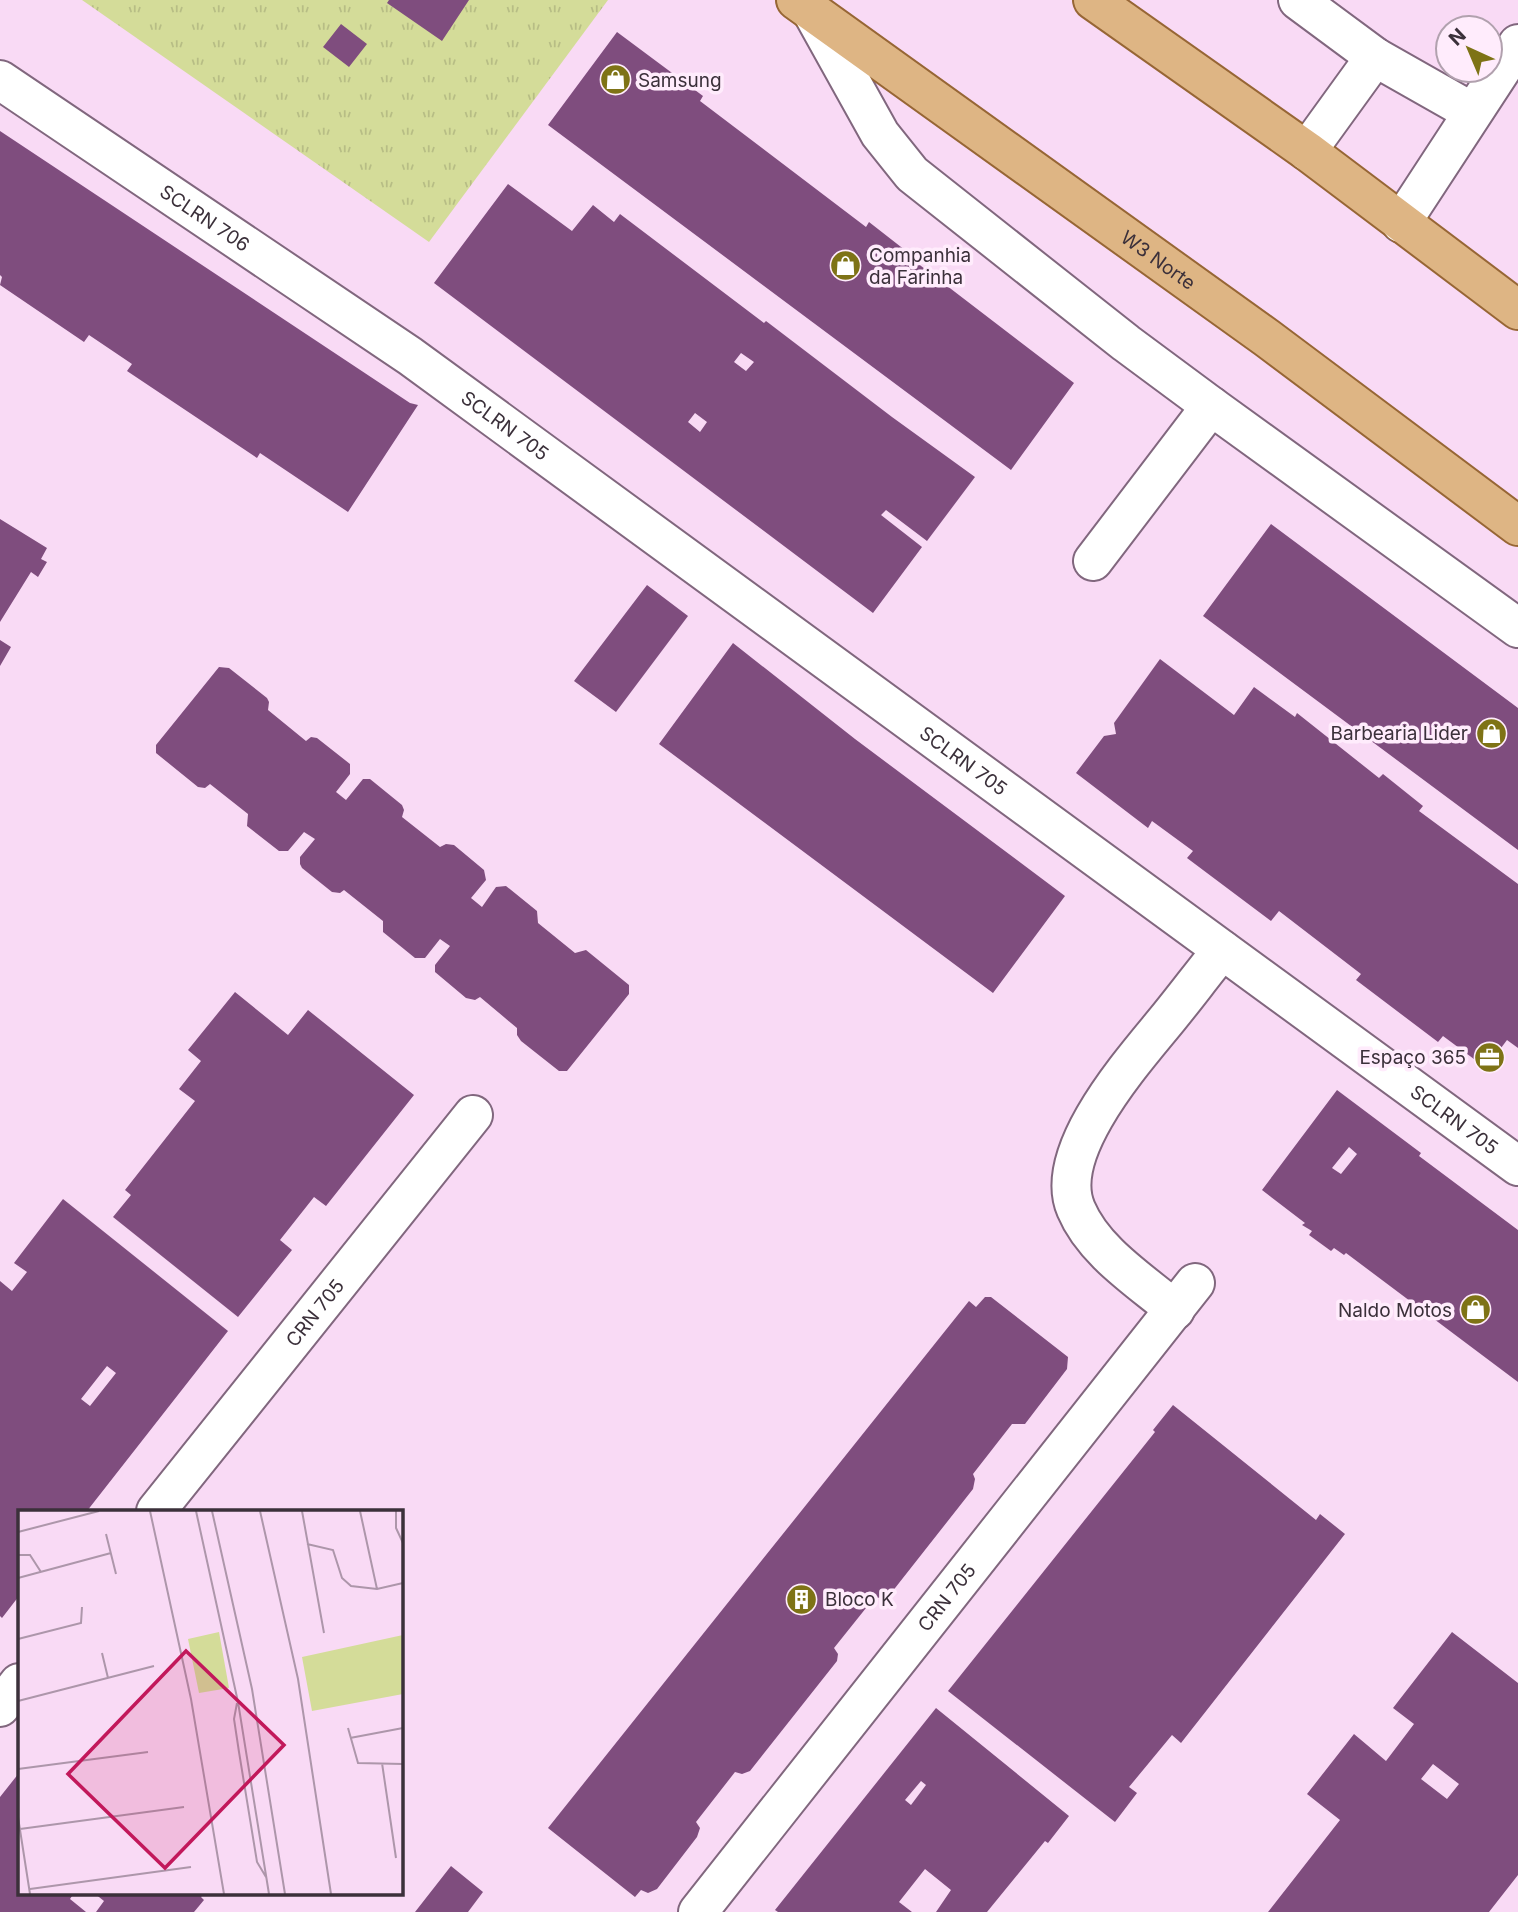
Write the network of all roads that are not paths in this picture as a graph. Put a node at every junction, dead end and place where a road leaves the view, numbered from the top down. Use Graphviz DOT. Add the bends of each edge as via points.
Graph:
graph roads {
  1 [pos="1093,0"];
  2 [pos="1298,0"];
  3 [pos="804,5"];
  4 [pos="1518,44"];
  5 [pos="1375,57"];
  6 [pos="0,80"];
  7 [pos="1472,112"];
  8 [pos="1307,151"];
  9 [pos="1401,223"];
  10 [pos="1518,310"];
  11 [pos="410,356"];
  12 [pos="1211,407"];
  13 [pos="1518,526"];
  14 [pos="1093,561"];
  15 [pos="1518,628"];
  16 [pos="1222,950"];
  17 [pos="472,1115"];
  18 [pos="1518,1166"];
  19 [pos="157,1510"];
  20 [pos="18,1684"];
  21 [pos="0,1707"];
  22 [pos="698,1912"];
  1 -- 8 [label="main road"];
  2 -- 5 [label="street"];
  3 -- 12 [label="street" via="880,134 912,174"];
  3 -- 13 [label="main road, W3 Norte" via="1267,338"];
  4 -- 7 [label="street"];
  5 -- 7 [label="street"];
  5 -- 8 [label="street"];
  6 -- 11 [label="street, SCLRN 706"];
  7 -- 9 [label="street"];
  8 -- 9 [label="main road"];
  9 -- 10 [label="main road"];
  11 -- 16 [label="street, SCLRN 705"];
  12 -- 14 [label="street"];
  12 -- 15 [label="street"];
  16 -- 18 [label="street, SCLRN 705"];
  16 -- 22 [label="street, CRN 705" via="1125,1070 1090,1124 1070,1176 1075,1208 1095,1241 1185,1297"];
  17 -- 19 [label="street, CRN 705"];
  20 -- 21 [label="street"];
}
